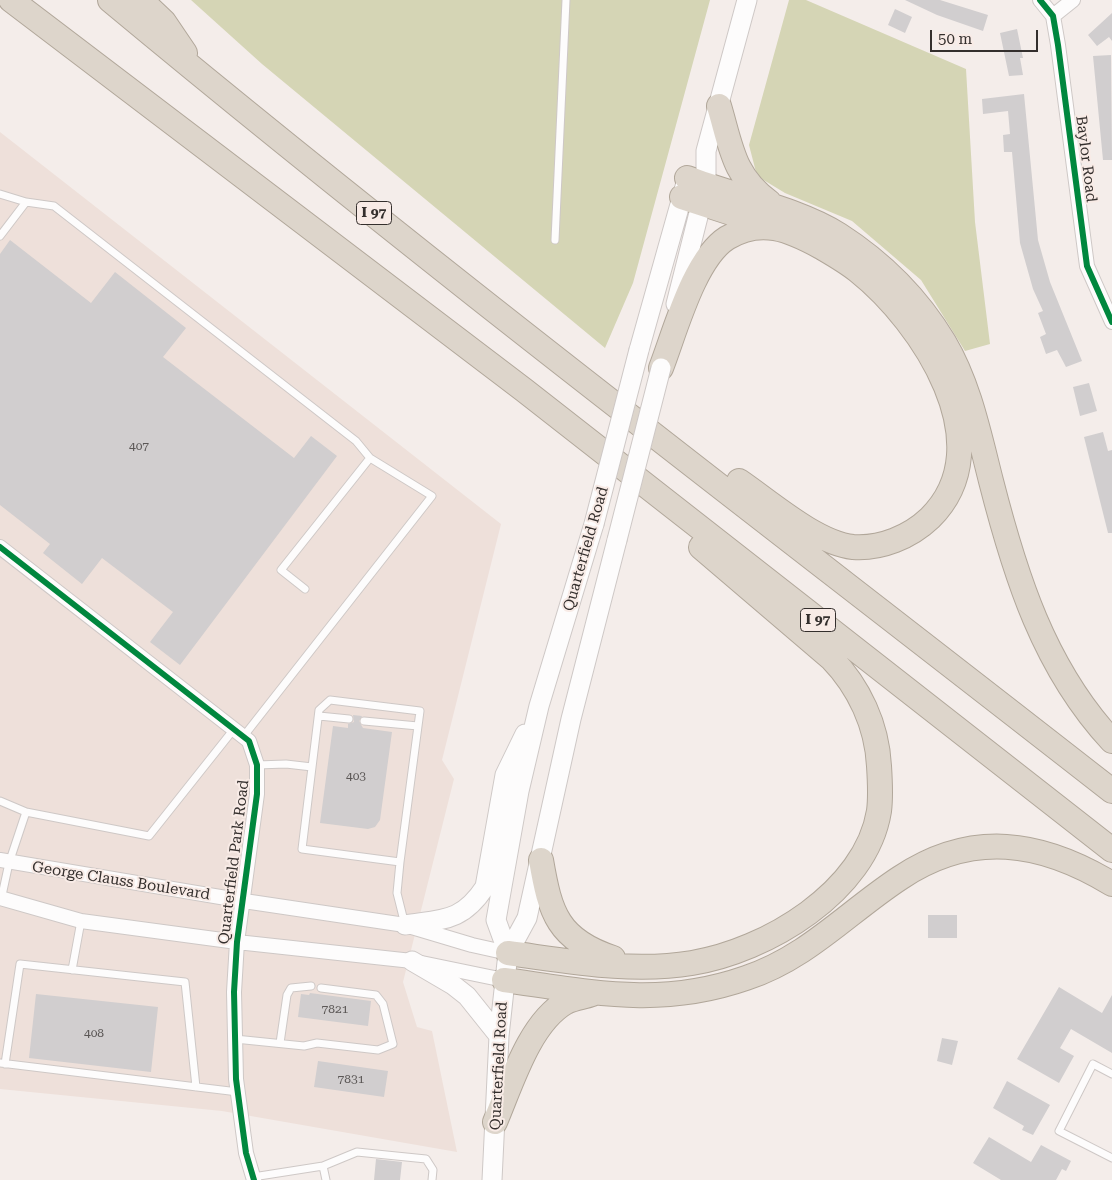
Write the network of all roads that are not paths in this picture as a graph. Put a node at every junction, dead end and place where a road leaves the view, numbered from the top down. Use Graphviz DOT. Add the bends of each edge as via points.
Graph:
graph roads {
  1 [pos="10,0"];
  2 [pos="110,0"];
  3 [pos="141,0"];
  4 [pos="566,0"];
  5 [pos="747,0"];
  6 [pos="1040,0"];
  7 [pos="1073,0"];
  8 [pos="0,5"];
  9 [pos="1053,16"];
  10 [pos="198,74"];
  11 [pos="719,106"];
  12 [pos="236,171"];
  13 [pos="694,191"];
  14 [pos="0,194"];
  15 [pos="26,202"];
  16 [pos="776,218"];
  17 [pos="0,236"];
  18 [pos="555,240"];
  19 [pos="1112,322"];
  20 [pos="551,353"];
  21 [pos="661,368"];
  22 [pos="524,390"];
  23 [pos="370,458"];
  24 [pos="0,547"];
  25 [pos="306,590"];
  26 [pos="539,706"];
  27 [pos="318,716"];
  28 [pos="349,719"];
  29 [pos="364,721"];
  30 [pos="418,726"];
  31 [pos="238,733"];
  32 [pos="1112,741"];
  33 [pos="257,765"];
  34 [pos="312,767"];
  35 [pos="1112,791"];
  36 [pos="0,801"];
  37 [pos="26,812"];
  38 [pos="1112,850"];
  39 [pos="541,860"];
  40 [pos="5,861"];
  41 [pos="400,862"];
  42 [pos="1112,884"];
  43 [pos="1,899"];
  44 [pos="244,901"];
  45 [pos="81,921"];
  46 [pos="405,925"];
  47 [pos="237,942"];
  48 [pos="508,953"];
  49 [pos="412,961"];
  50 [pos="646,968"];
  51 [pos="72,970"];
  52 [pos="504,980"];
  53 [pos="311,986"];
  54 [pos="321,988"];
  55 [pos="596,992"];
  56 [pos="499,1036"];
  57 [pos="235,1039"];
  58 [pos="280,1043"];
  59 [pos="3,1064"];
  60 [pos="1112,1074"];
  61 [pos="196,1087"];
  62 [pos="238,1092"];
  63 [pos="495,1122"];
  64 [pos="1112,1158"];
  65 [pos="323,1166"];
  66 [pos="254,1179"];
  67 [pos="326,1180"];
  68 [pos="432,1180"];
  69 [pos="492,1180"];
  1 -- 12 [label="highway, I 97"];
  2 -- 10 [label="highway, I 97"];
  3 -- 10 [label="highway" via="164,22"];
  4 -- 18 [label="lane"];
  5 -- 11 [label="main road, Quarterfield Road"];
  6 -- 9 [label="street"];
  7 -- 9 [label="street"];
  8 -- 12 [label="highway"];
  9 -- 19 [label="street, Baylor Road" via="1087,266"];
  10 -- 20 [label="highway, I 97"];
  11 -- 13 [label="main road, Quarterfield Road"];
  11 -- 16 [label="highway" via="738,169"];
  12 -- 22 [label="highway, I 97"];
  13 -- 16 [label="highway"];
  13 -- 21 [label="main road, Quarterfield Road"];
  13 -- 26 [label="main road, Quarterfield Road, bridge" via="639,350 594,524"];
  14 -- 15 [label="lane"];
  15 -- 17 [label="lane"];
  15 -- 23 [label="lane" via="54,206 356,441"];
  16 -- 20 [label="highway" via="796,234 858,270 884,294 909,324 944,381 959,430 961,449 949,493 937,511 920,527 898,540 874,546 853,547 827,539"];
  16 -- 21 [label="highway" via="727,238 707,258 698,271"];
  16 -- 32 [label="highway" via="837,234 867,255 924,312 944,342 960,373 973,412 1006,539 1035,623 1079,700"];
  20 -- 35 [label="highway, I 97"];
  21 -- 39 [label="main road, Quarterfield Road, bridge" via="571,719"];
  22 -- 38 [label="highway, I 97"];
  22 -- 50 [label="highway" via="734,577 831,658 845,673 861,700 872,727 878,755 878,813 871,835 850,874 825,900 774,935 734,952 693,963"];
  23 -- 25 [label="lane" via="281,570"];
  23 -- 31 [label="lane" via="432,496"];
  24 -- 31 [label="street, Quarterfield Park Road"];
  26 -- 46 [label="main road" via="505,775 485,887 464,911 449,918"];
  26 -- 48 [label="main road, Quarterfield Road" via="519,791 496,920"];
  27 -- 28 [label="lane"];
  27 -- 30 [label="lane" via="322,705 330,700 420,711"];
  27 -- 34 [label="lane"];
  29 -- 30 [label="lane"];
  30 -- 41 [label="lane"];
  31 -- 33 [label="street, Quarterfield Park Road" via="249,741"];
  31 -- 37 [label="lane" via="149,836"];
  33 -- 34 [label="lane"];
  33 -- 44 [label="street, Quarterfield Park Road" via="257,794"];
  34 -- 41 [label="lane" via="302,849"];
  36 -- 37 [label="lane"];
  37 -- 40 [label="lane"];
  39 -- 48 [label="main road, Quarterfield Road" via="527,918"];
  39 -- 50 [label="highway" via="547,895 559,923 597,952"];
  40 -- 43 [label="lane"];
  40 -- 44 [label="street, George Clauss Boulevard"];
  41 -- 46 [label="lane" via="397,893"];
  42 -- 55 [label="highway" via="1090,870 1026,848 993,845 960,850 930,860 900,878 811,947 748,978 685,994 646,997"];
  43 -- 45 [label="street"];
  44 -- 46 [label="street, George Clauss Boulevard"];
  44 -- 47 [label="street, Quarterfield Park Road"];
  45 -- 47 [label="street"];
  45 -- 51 [label="lane"];
  46 -- 48 [label="street, George Clauss Boulevard"];
  47 -- 49 [label="street"];
  47 -- 57 [label="street, Quarterfield Park Road"];
  48 -- 50 [label="highway"];
  48 -- 52 [label="main road, Quarterfield Road"];
  49 -- 52 [label="street"];
  49 -- 56 [label="main road" via="453,984 467,996"];
  51 -- 59 [label="lane" via="20,964"];
  51 -- 61 [label="lane" via="185,982"];
  52 -- 55 [label="highway"];
  52 -- 56 [label="main road, Quarterfield Road"];
  53 -- 58 [label="lane" via="291,988 287,995"];
  54 -- 58 [label="lane" via="376,995 384,1004 393,1044 378,1050 317,1043 304,1046"];
  55 -- 63 [label="highway" via="566,1002 540,1026 530,1041"];
  56 -- 63 [label="main road, Quarterfield Road"];
  57 -- 58 [label="lane"];
  57 -- 62 [label="street, Quarterfield Park Road"];
  59 -- 61 [label="lane"];
  60 -- 64 [label="lane" via="1093,1064 1059,1132"];
  61 -- 62 [label="lane"];
  62 -- 66 [label="street, Quarterfield Park Road" via="246,1152"];
  63 -- 69 [label="main road, Quarterfield Road"];
  65 -- 66 [label="lane"];
  65 -- 67 [label="lane"];
  65 -- 68 [label="lane" via="357,1152 426,1159 434,1170"];
}
